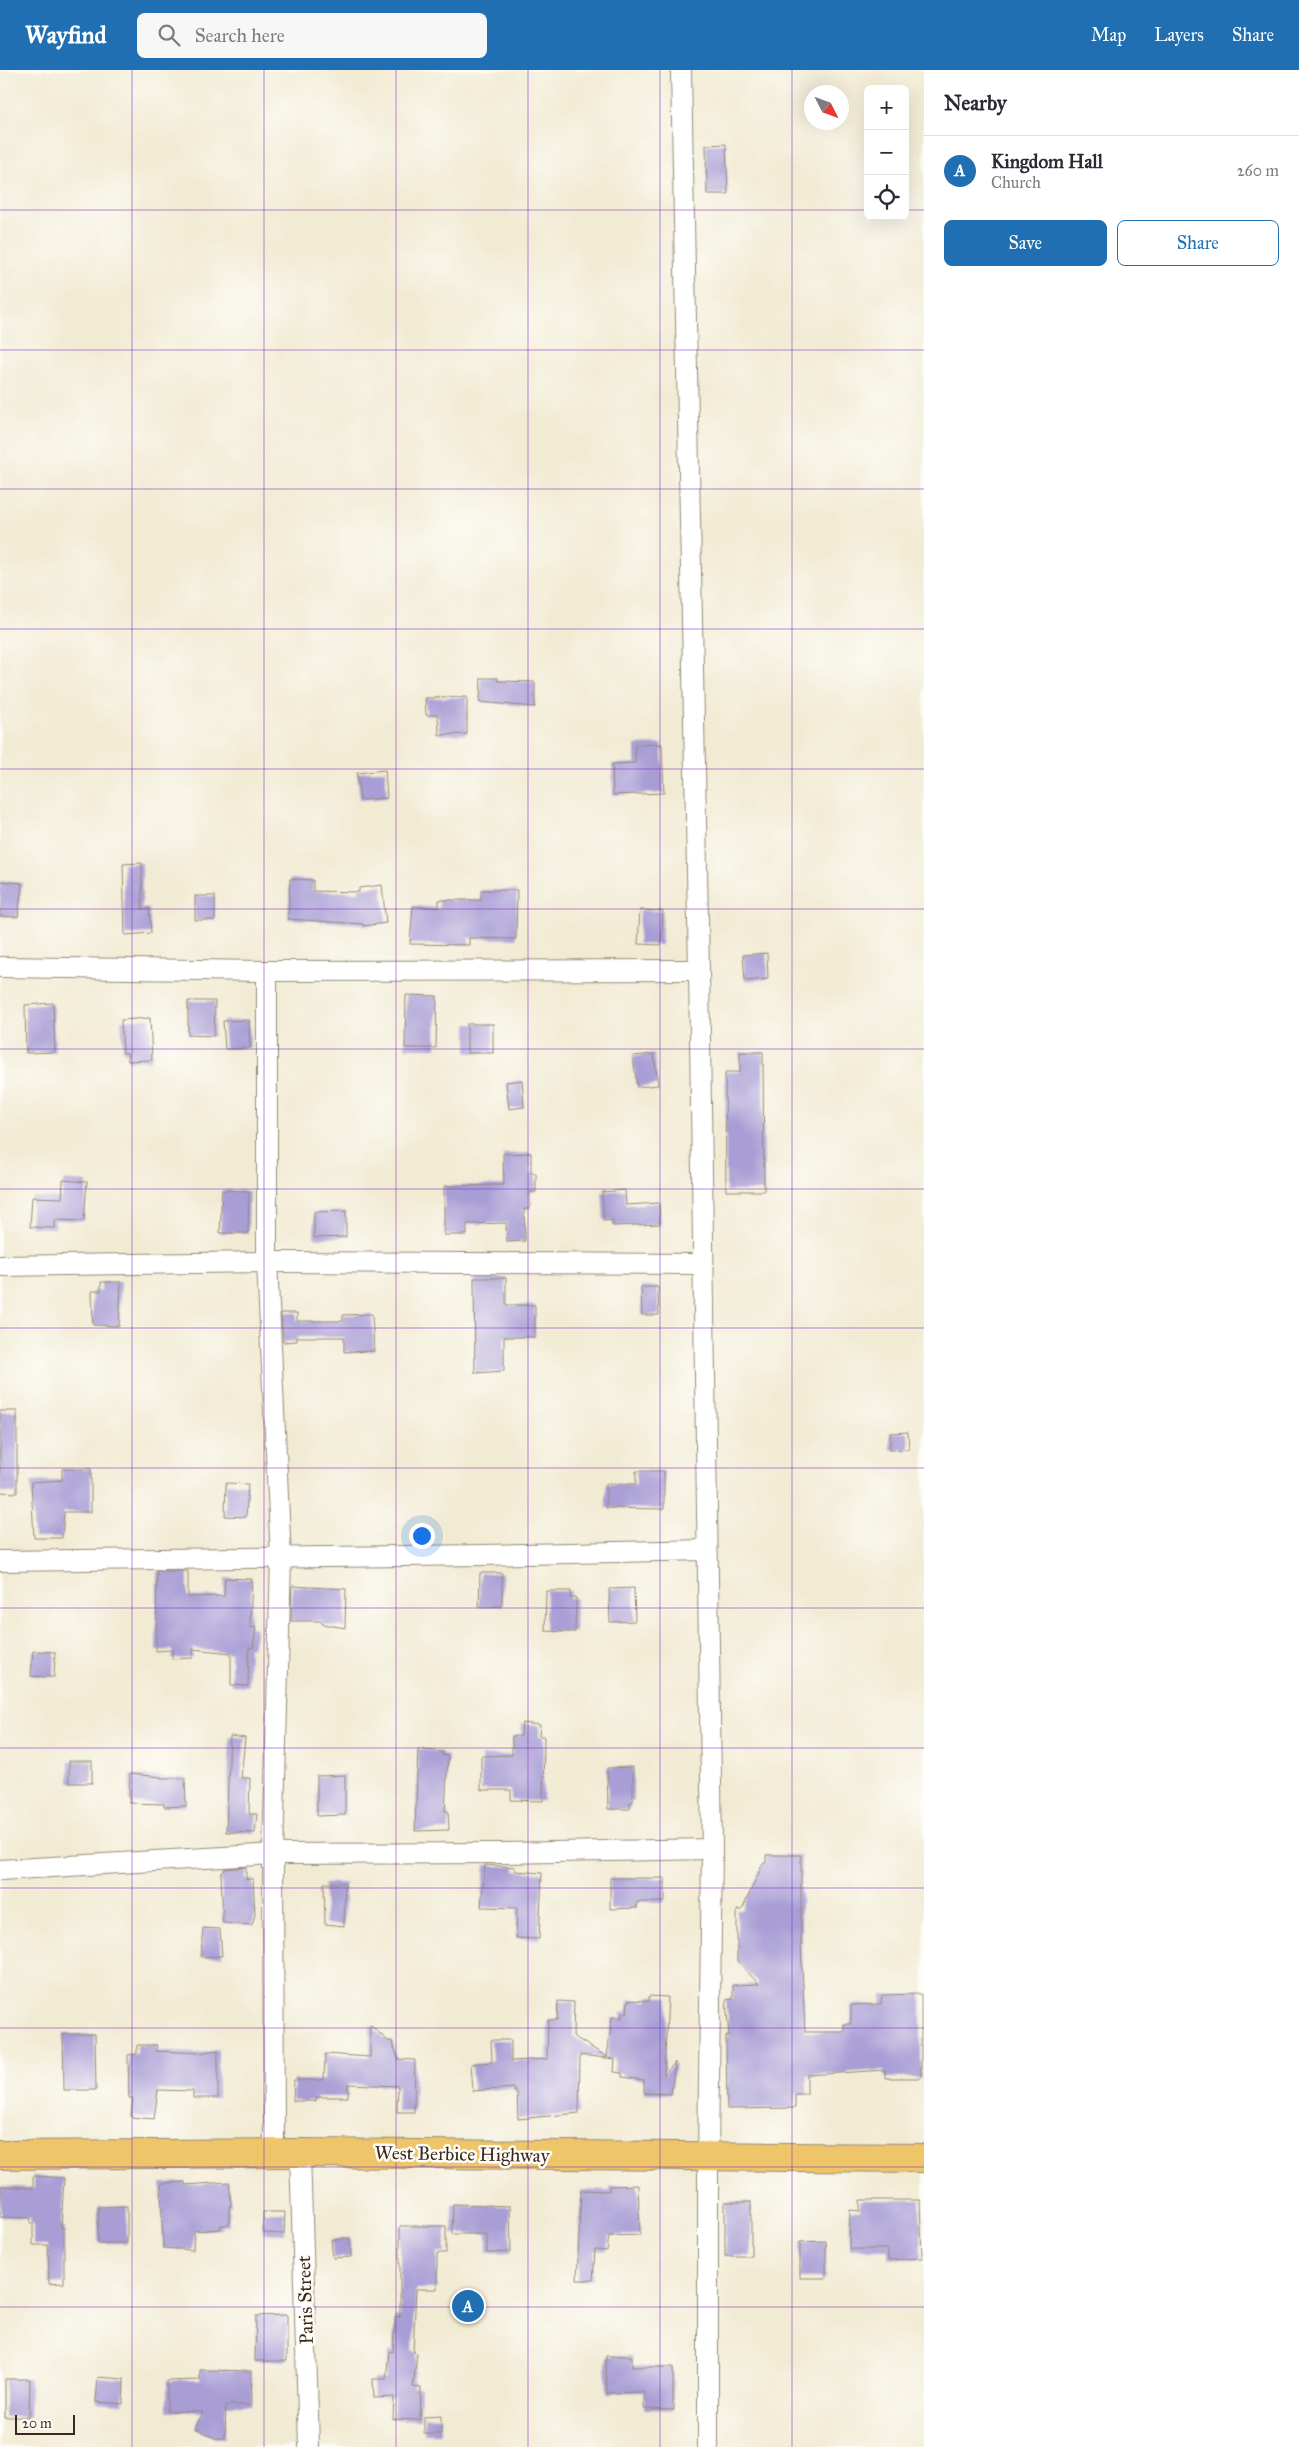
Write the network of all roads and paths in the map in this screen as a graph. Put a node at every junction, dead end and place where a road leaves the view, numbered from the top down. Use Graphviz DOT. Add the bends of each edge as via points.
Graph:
graph roads {
  1 [pos="681,70"];
  2 [pos="0,966"];
  3 [pos="699,970"];
  4 [pos="267,971"];
  5 [pos="267,1262"];
  6 [pos="702,1264"];
  7 [pos="0,1266"];
  8 [pos="707,1550"];
  9 [pos="281,1559"];
  10 [pos="0,1562"];
  11 [pos="712,1849"];
  12 [pos="273,1854"];
  13 [pos="0,1870"];
  14 [pos="274,2153"];
  15 [pos="300,2153"];
  16 [pos="0,2155"];
  17 [pos="708,2157"];
  18 [pos="924,2158"];
  19 [pos="309,2447"];
  20 [pos="708,2447"];
  1 -- 3 [label="street"];
  2 -- 4 [label="street"];
  3 -- 4 [label="street"];
  3 -- 6 [label="street"];
  4 -- 5 [label="street"];
  5 -- 6 [label="street"];
  5 -- 7 [label="street"];
  5 -- 9 [label="street"];
  6 -- 8 [label="street"];
  8 -- 9 [label="street"];
  8 -- 11 [label="street"];
  9 -- 10 [label="street"];
  9 -- 12 [label="street"];
  11 -- 12 [label="street"];
  11 -- 17 [label="street"];
  12 -- 13 [label="street"];
  12 -- 14 [label="street"];
  14 -- 15 [label="main road, West Berbice Highway"];
  14 -- 16 [label="main road, West Berbice Highway"];
  15 -- 17 [label="main road, West Berbice Highway"];
  15 -- 19 [label="street, Paris Street"];
  17 -- 18 [label="main road, West Berbice Highway"];
  17 -- 20 [label="street"];
}
